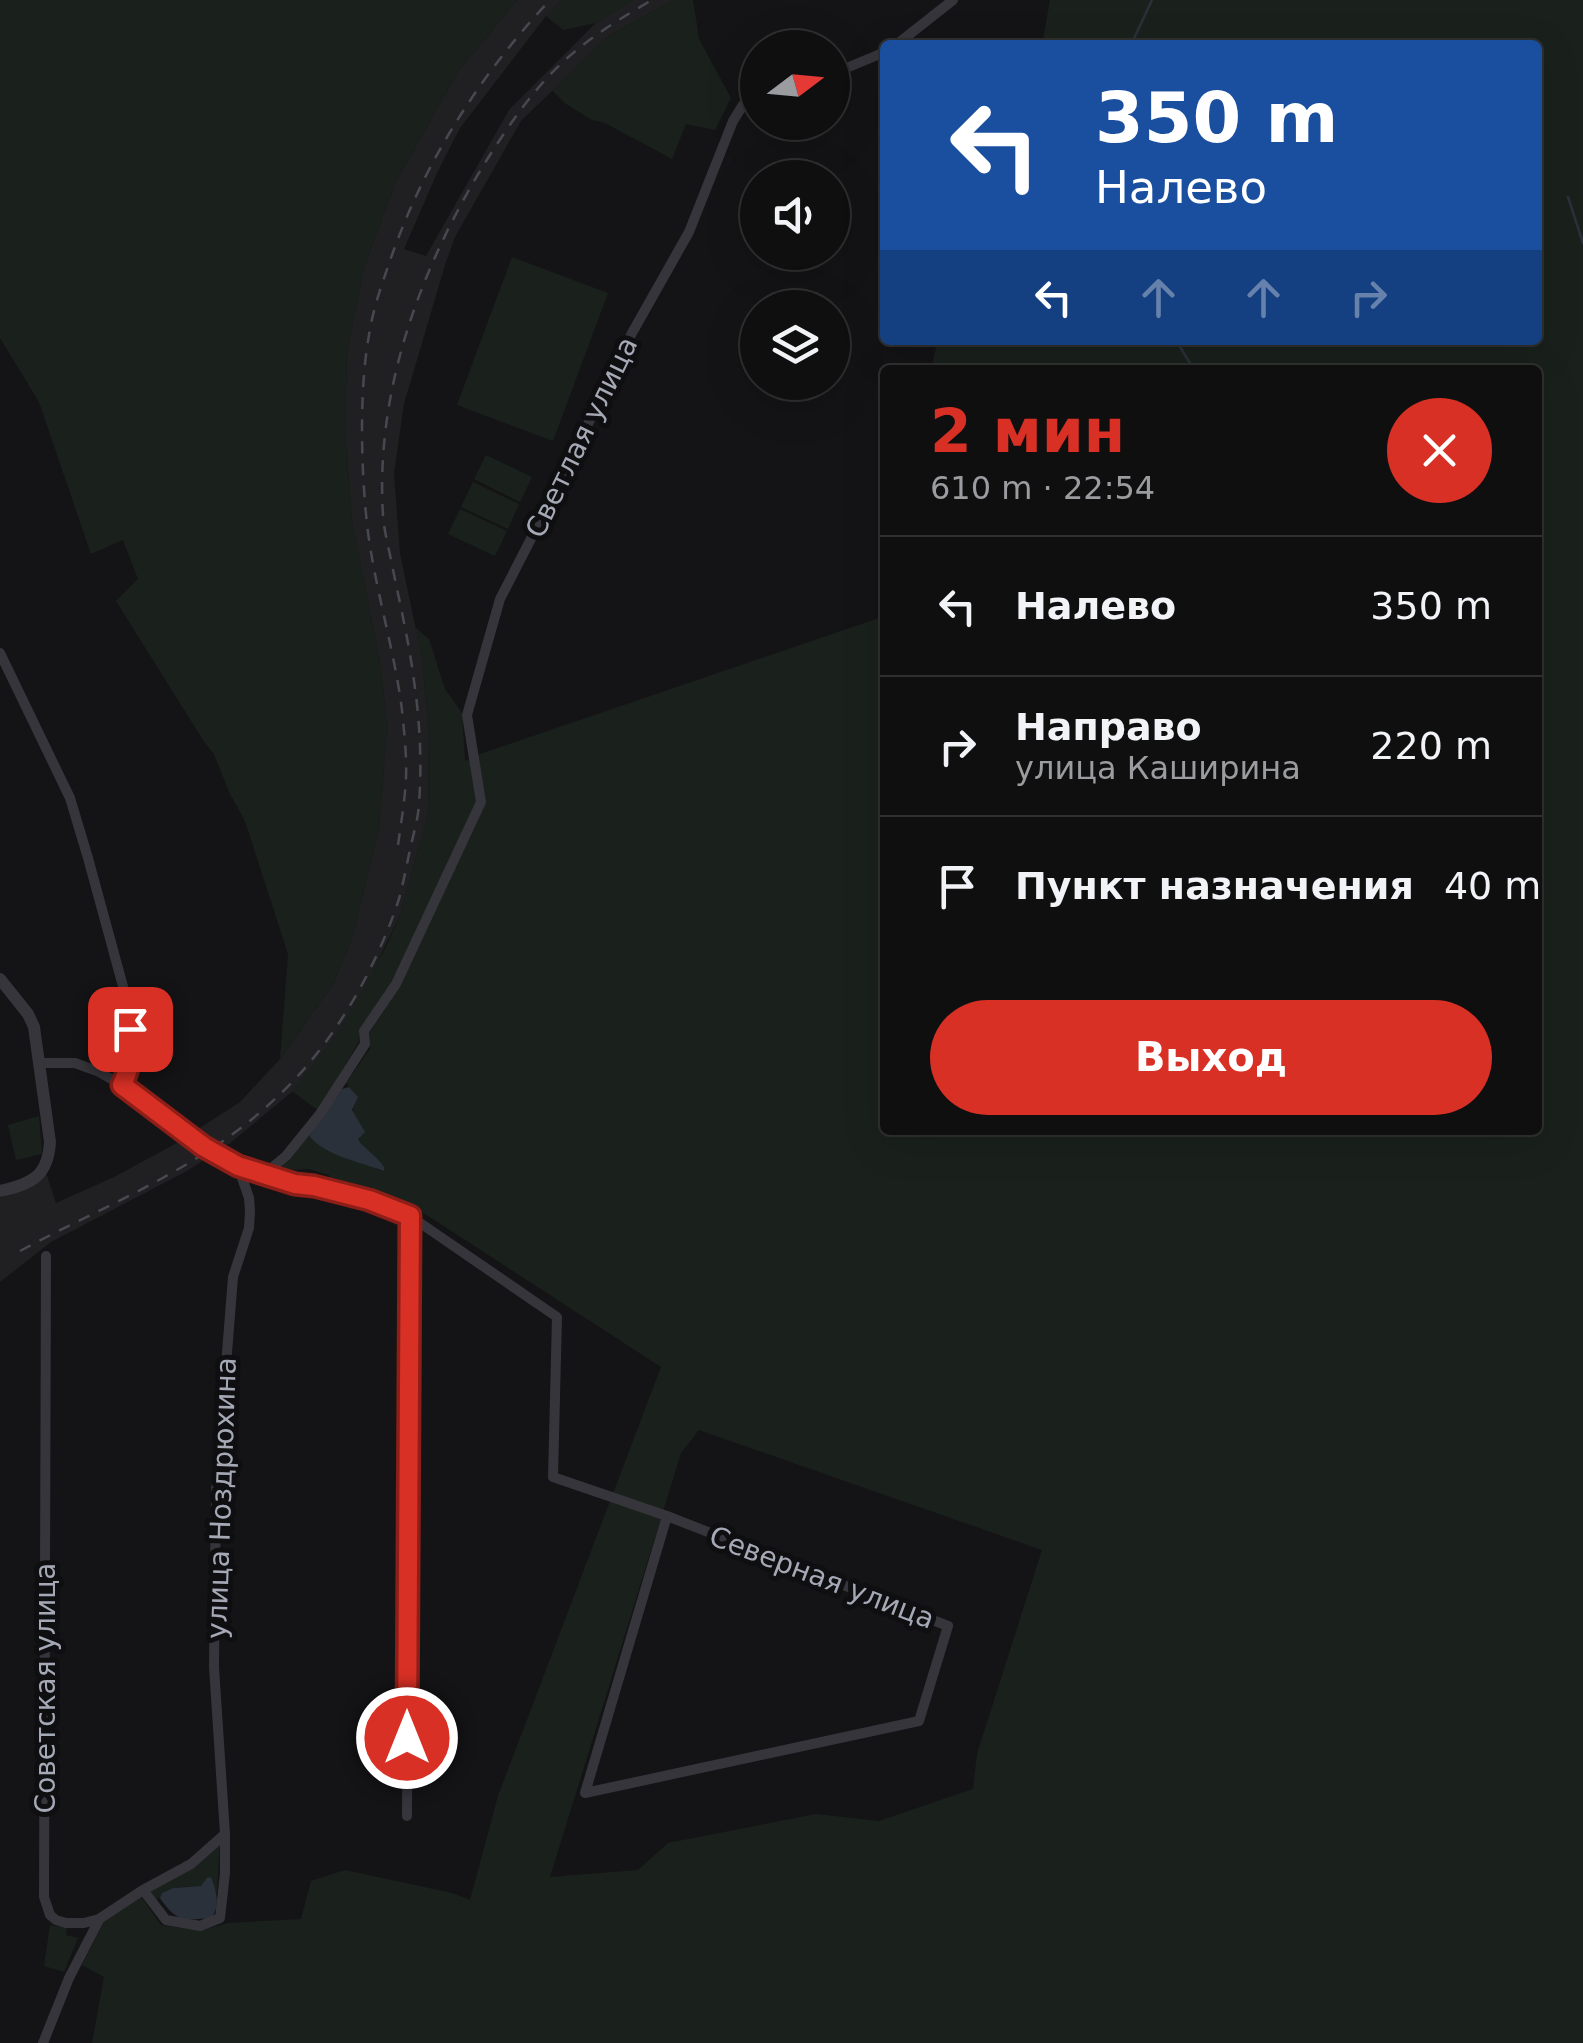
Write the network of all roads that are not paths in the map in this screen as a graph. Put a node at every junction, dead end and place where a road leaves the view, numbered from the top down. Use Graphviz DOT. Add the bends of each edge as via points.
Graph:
graph roads {
  1 [pos="953,0"];
  2 [pos="902,40"];
  3 [pos="880,54"];
  4 [pos="850,67"];
  5 [pos="740,111"];
  6 [pos="0,653"];
  7 [pos="0,979"];
  8 [pos="40,1063"];
  9 [pos="122,1085"];
  10 [pos="238,1166"];
  11 [pos="263,1175"];
  12 [pos="0,1191"];
  13 [pos="410,1216"];
  14 [pos="46,1256"];
  15 [pos="668,1516"];
  16 [pos="407,1816"];
  17 [pos="224,1834"];
  18 [pos="143,1890"];
  19 [pos="99,1919"];
  20 [pos="43,2043"];
  1 -- 2 [label="street"];
  3 -- 4 [label="street"];
  5 -- 11 [label="street, Светлая улица" via="689,232 500,599 467,715 481,802 396,984 364,1031 364,1044 302,1138"];
  6 -- 9 [label="street" via="70,798 88,858 124,990 132,1053"];
  7 -- 8 [label="street" via="28,1014"];
  8 -- 9 [label="street" via="87,1066"];
  8 -- 12 [label="street" via="49,1160 38,1175"];
  9 -- 10 [label="street"];
  10 -- 11 [label="street"];
  10 -- 17 [label="street, улица Ноздрюхина" via="249,1198 249,1228 232,1277 216,1491 214,1667"];
  11 -- 13 [label="street"];
  13 -- 15 [label="street" via="557,1316 553,1478"];
  13 -- 16 [label="street"];
  14 -- 19 [label="street, Советская улица" via="44,1898 56,1920"];
  15 -- 15 [label="street, Северная улица" via="948,1626 919,1721 585,1793"];
  17 -- 18 [label="street" via="190,1864"];
  17 -- 18 [label="street, улица Ноздрюхина" via="220,1918 200,1926 166,1920"];
  18 -- 19 [label="street"];
  19 -- 20 [label="street"];
}
